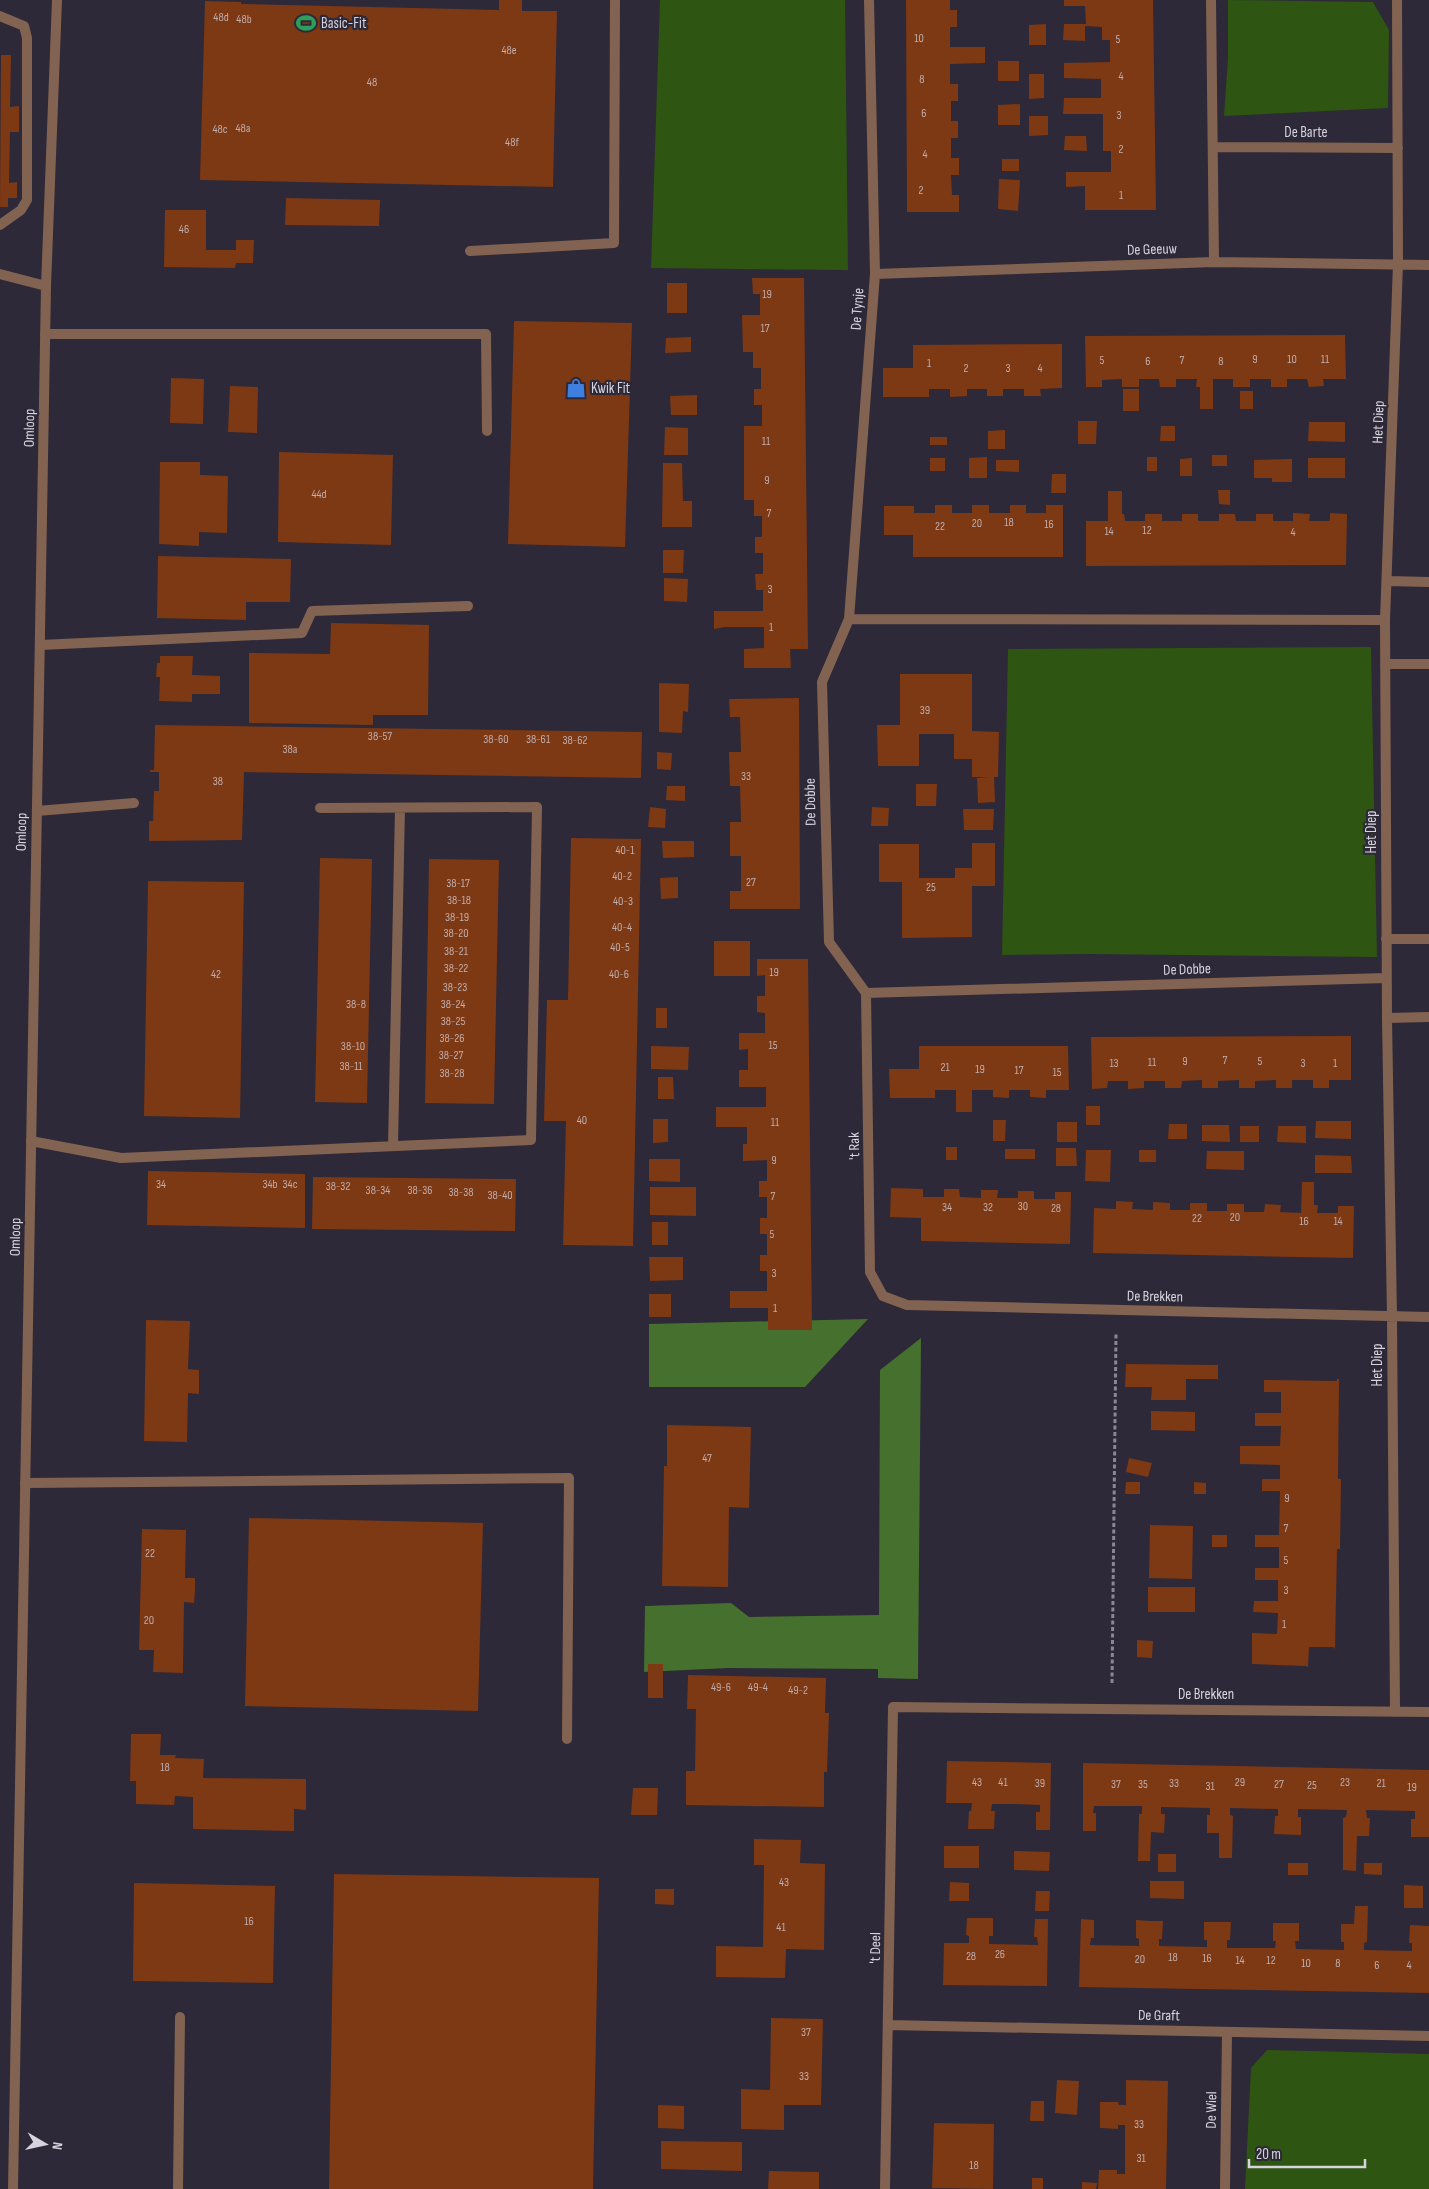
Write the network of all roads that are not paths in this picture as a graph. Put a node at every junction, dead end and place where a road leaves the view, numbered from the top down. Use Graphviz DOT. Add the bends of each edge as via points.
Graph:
graph roads {
  1 [pos="57,0"];
  2 [pos="615,0"];
  3 [pos="869,0"];
  4 [pos="1211,0"];
  5 [pos="1397,0"];
  6 [pos="0,16"];
  7 [pos="1213,147"];
  8 [pos="1398,148"];
  9 [pos="0,225"];
  10 [pos="470,251"];
  11 [pos="1214,262"];
  12 [pos="1398,264"];
  13 [pos="1429,265"];
  14 [pos="0,274"];
  15 [pos="875,274"];
  16 [pos="46,286"];
  17 [pos="45,334"];
  18 [pos="487,430"];
  19 [pos="1387,581"];
  20 [pos="1429,582"];
  21 [pos="468,606"];
  22 [pos="849,619"];
  23 [pos="1385,620"];
  24 [pos="40,645"];
  25 [pos="1385,664"];
  26 [pos="1429,664"];
  27 [pos="134,803"];
  28 [pos="320,808"];
  29 [pos="400,808"];
  30 [pos="36,811"];
  31 [pos="1386,939"];
  32 [pos="1429,939"];
  33 [pos="1386,978"];
  34 [pos="866,993"];
  35 [pos="1429,1017"];
  36 [pos="1387,1018"];
  37 [pos="31,1142"];
  38 [pos="393,1146"];
  39 [pos="883,1296"];
  40 [pos="1392,1317"];
  41 [pos="1429,1317"];
  42 [pos="25,1483"];
  43 [pos="893,1707"];
  44 [pos="1394,1711"];
  45 [pos="1429,1712"];
  46 [pos="567,1739"];
  47 [pos="180,2017"];
  48 [pos="888,2025"];
  49 [pos="1227,2032"];
  50 [pos="1429,2036"];
  51 [pos="13,2189"];
  52 [pos="178,2189"];
  53 [pos="884,2189"];
  54 [pos="1224,2189"];
  1 -- 16 [label="street, Omloop"];
  2 -- 10 [label="street" via="614,243"];
  3 -- 15 [label="street, De Tynje"];
  4 -- 7 [label="street"];
  5 -- 8 [label="street"];
  6 -- 9 [label="street" via="24,26 27,38 27,200 21,210"];
  7 -- 8 [label="street, De Barte"];
  7 -- 11 [label="street"];
  8 -- 12 [label="street"];
  11 -- 12 [label="street, De Geeuw"];
  11 -- 15 [label="street, De Geeuw"];
  12 -- 13 [label="street, De Geeuw"];
  12 -- 19 [label="street, Het Diep"];
  14 -- 16 [label="street"];
  15 -- 22 [label="street, De Tynje"];
  16 -- 17 [label="street, Omloop"];
  17 -- 18 [label="street" via="486,334"];
  17 -- 24 [label="street, Omloop"];
  19 -- 20 [label="street"];
  19 -- 23 [label="street, Het Diep"];
  21 -- 24 [label="street" via="312,611 302,634"];
  22 -- 23 [label="street"];
  22 -- 34 [label="street, De Dobbe" via="822,682 829,942"];
  23 -- 25 [label="street, Het Diep"];
  24 -- 30 [label="street, Omloop"];
  25 -- 26 [label="street"];
  25 -- 31 [label="street, Het Diep"];
  27 -- 30 [label="street"];
  28 -- 29 [label="street"];
  29 -- 38 [label="street"];
  29 -- 38 [label="street" via="537,807 531,1140"];
  30 -- 37 [label="street, Omloop"];
  31 -- 32 [label="street"];
  31 -- 33 [label="street, Het Diep"];
  33 -- 34 [label="street, De Dobbe"];
  33 -- 36 [label="street, Het Diep"];
  34 -- 39 [label="street, 't Rak" via="870,1272"];
  35 -- 36 [label="street"];
  36 -- 40 [label="street, Het Diep"];
  37 -- 38 [label="street" via="121,1158"];
  37 -- 42 [label="street, Omloop"];
  39 -- 40 [label="street, De Brekken" via="907,1305"];
  40 -- 41 [label="street, De Brekken"];
  40 -- 44 [label="street, Het Diep"];
  42 -- 46 [label="street" via="569,1478"];
  42 -- 51 [label="street, Omloop"];
  43 -- 44 [label="street, De Brekken"];
  43 -- 48 [label="street, 't Deel"];
  44 -- 45 [label="street, De Brekken"];
  47 -- 52 [label="street"];
  48 -- 49 [label="street, De Graft"];
  48 -- 53 [label="street, 't Deel"];
  49 -- 50 [label="street, De Graft"];
  49 -- 54 [label="street, De Wiel"];
}
